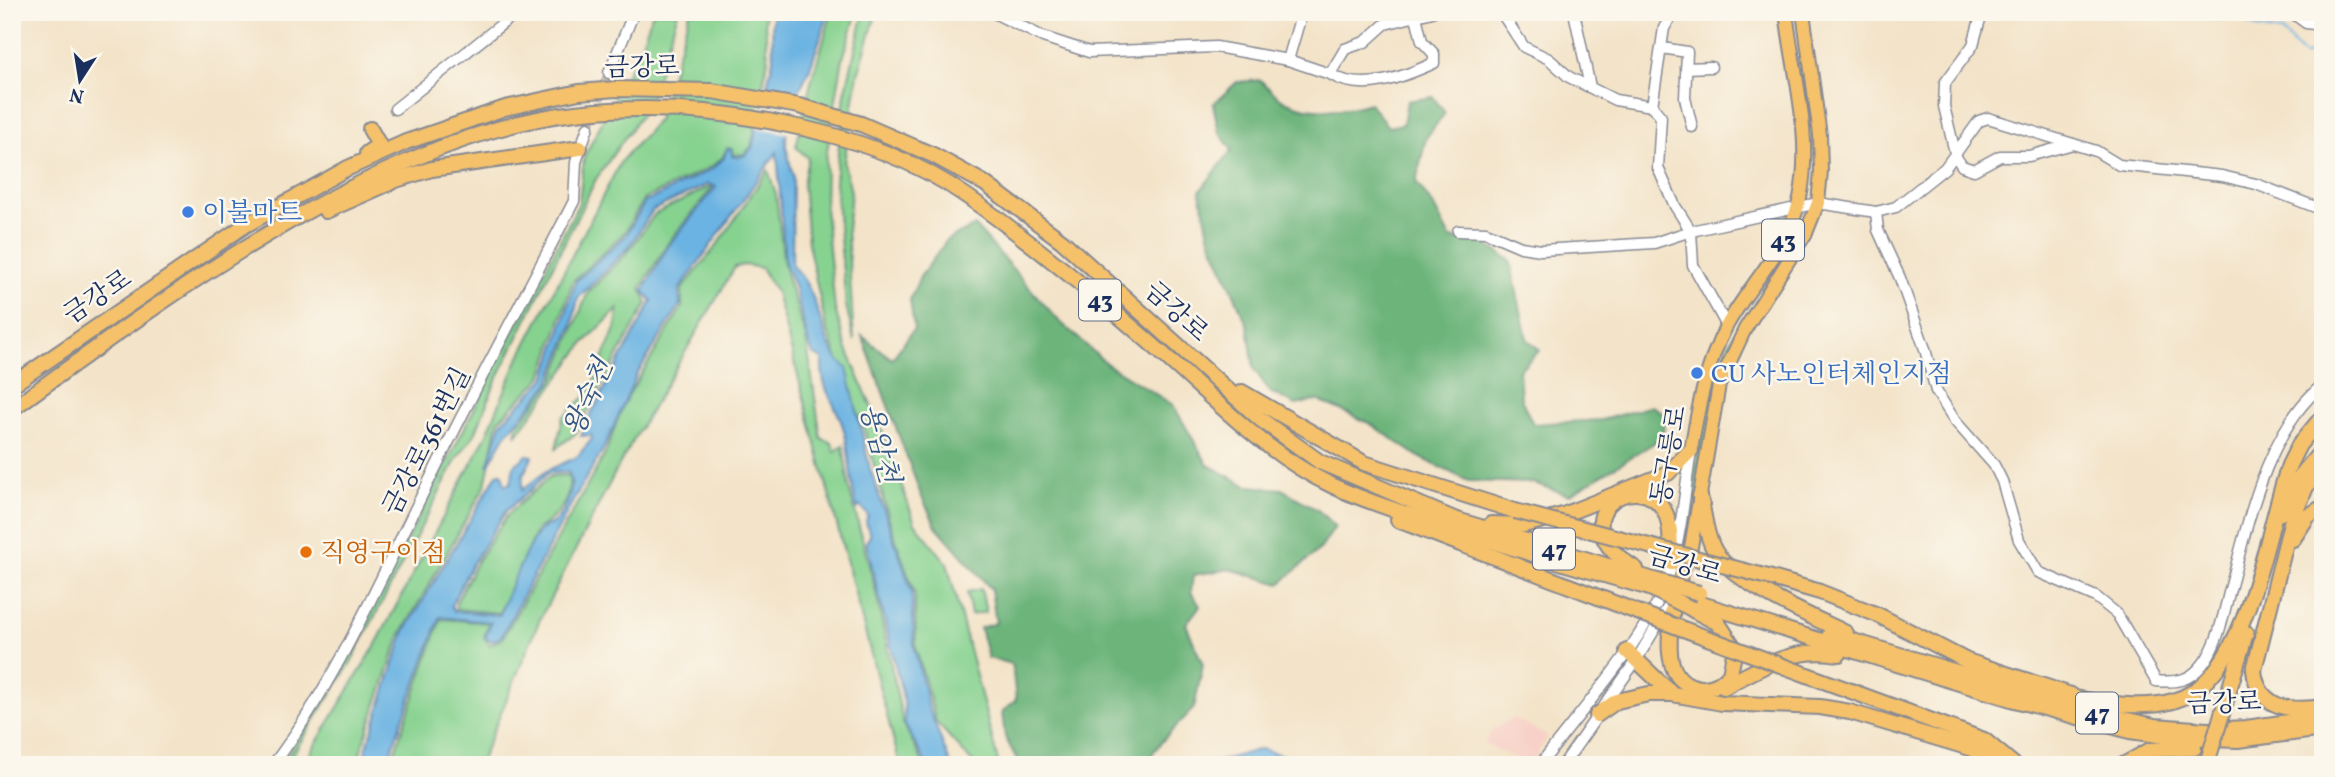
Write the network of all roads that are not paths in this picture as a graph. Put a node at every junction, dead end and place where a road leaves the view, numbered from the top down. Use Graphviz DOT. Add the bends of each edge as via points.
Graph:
graph roads {
  1 [pos="517,12"];
  2 [pos="634,12"];
  3 [pos="992,12"];
  4 [pos="1302,12"];
  5 [pos="1432,12"];
  6 [pos="1502,12"];
  7 [pos="1574,12"];
  8 [pos="1674,12"];
  9 [pos="1786,12"];
  10 [pos="1803,12"];
  11 [pos="1982,12"];
  12 [pos="2291,12"];
  13 [pos="1415,14"];
  14 [pos="2323,25"];
  15 [pos="1662,48"];
  16 [pos="1288,60"];
  17 [pos="1711,66"];
  18 [pos="1686,68"];
  19 [pos="608,73"];
  20 [pos="1330,74"];
  21 [pos="1590,87"];
  22 [pos="1652,106"];
  23 [pos="395,109"];
  24 [pos="588,127"];
  25 [pos="1692,127"];
  26 [pos="370,129"];
  27 [pos="2073,144"];
  28 [pos="580,148"];
  29 [pos="1956,157"];
  30 [pos="298,195"];
  31 [pos="1818,203"];
  32 [pos="1797,208"];
  33 [pos="2323,211"];
  34 [pos="1876,212"];
  35 [pos="1458,231"];
  36 [pos="1691,231"];
  37 [pos="251,245"];
  38 [pos="1727,326"];
  39 [pos="1196,361"];
  40 [pos="12,385"];
  41 [pos="2323,385"];
  42 [pos="12,409"];
  43 [pos="2323,416"];
  44 [pos="2323,449"];
  45 [pos="1691,450"];
  46 [pos="2323,463"];
  47 [pos="1329,484"];
  48 [pos="1700,496"];
  49 [pos="2323,507"];
  50 [pos="1454,519"];
  51 [pos="2267,543"];
  52 [pos="2283,559"];
  53 [pos="1672,563"];
  54 [pos="2256,580"];
  55 [pos="1652,584"];
  56 [pos="1674,598"];
  57 [pos="1695,601"];
  58 [pos="1632,655"];
  59 [pos="1881,655"];
  60 [pos="1990,682"];
  61 [pos="1679,695"];
  62 [pos="2086,699"];
  63 [pos="2323,707"];
  64 [pos="1597,715"];
  65 [pos="2323,717"];
  66 [pos="2323,731"];
  67 [pos="2207,762"];
  68 [pos="273,765"];
  69 [pos="1540,765"];
  70 [pos="1563,765"];
  71 [pos="1998,765"];
  72 [pos="2014,765"];
  73 [pos="2123,765"];
  1 -- 23 [label="street"];
  2 -- 19 [label="street"];
  3 -- 16 [label="street" via="1043,37 1089,52 1216,47"];
  4 -- 16 [label="street"];
  5 -- 13 [label="street"];
  6 -- 21 [label="street" via="1524,47"];
  7 -- 21 [label="street"];
  8 -- 15 [label="street" via="1664,28"];
  9 -- 32 [label="main road, 동구릉로 / 43" via="1805,138"];
  10 -- 31 [label="main road, 동구릉로 / 43" via="1820,135"];
  11 -- 29 [label="street" via="1973,45 1945,83 1944,106"];
  12 -- 14 [label="street" via="2306,23"];
  13 -- 20 [label="street" via="1385,24 1365,43 1345,49"];
  13 -- 20 [label="street" via="1434,63 1386,80 1352,84"];
  15 -- 18 [label="street" via="1687,52"];
  15 -- 22 [label="street"];
  16 -- 20 [label="street"];
  17 -- 18 [label="street"];
  18 -- 25 [label="street" via="1685,98"];
  21 -- 22 [label="street" via="1615,100"];
  22 -- 36 [label="street" via="1661,117 1658,168"];
  24 -- 28 [label="street, 금강로361번길"];
  26 -- 30 [label="highway" via="379,145"];
  27 -- 29 [label="street" via="2029,156 2000,156 1974,170 1962,166"];
  27 -- 29 [label="street" via="1988,118 1979,121"];
  27 -- 33 [label="street" via="2119,165 2256,184"];
  28 -- 37 [label="highway" via="432,169 396,180"];
  28 -- 68 [label="street, 금강로361번길" via="574,201 364,612 300,729"];
  29 -- 34 [label="street" via="1896,207"];
  30 -- 39 [label="highway, 금강로 / 43" via="406,142 534,101 616,89 723,93 810,108 861,124 960,169 1062,240"];
  30 -- 40 [label="highway, 금강로 / 43" via="244,226"];
  31 -- 32 [label="street"];
  31 -- 34 [label="street"];
  31 -- 48 [label="main road, 동구릉로 / 43" via="1807,233 1745,329 1720,385"];
  32 -- 36 [label="street"];
  32 -- 38 [label="main road, 동구릉로 / 43" via="1790,229"];
  34 -- 41 [label="street" via="1878,230 1900,278 1936,391 1955,421 1994,465 2020,540 2038,572 2096,597 2117,614 2156,681 2188,678 2204,663 2217,636 2271,459 2288,425"];
  35 -- 36 [label="street" via="1486,232 1541,250 1654,243"];
  36 -- 38 [label="street" via="1693,265"];
  37 -- 42 [label="highway, 금강로 / 43"];
  37 -- 47 [label="highway, 금강로 / 43" via="364,181 418,158 480,135 570,113 663,108 811,129 855,142 964,194 1059,265 1268,445"];
  38 -- 45 [label="main road, 동구릉로 / 43" via="1698,408"];
  39 -- 50 [label="highway, 금강로 / 43" via="1260,419 1320,462"];
  39 -- 62 [label="highway, bridge" via="1262,407 1364,463 1515,512 1820,592 1878,615 1967,661"];
  43 -- 51 [label="highway" via="2289,465"];
  44 -- 51 [label="highway" via="2298,479"];
  45 -- 50 [label="highway, 43" via="1668,472 1563,515 1524,525"];
  45 -- 53 [label="street, 동구릉로"];
  46 -- 52 [label="highway" via="2299,498"];
  47 -- 55 [label="highway, 금강로 / 43" via="1472,536"];
  47 -- 72 [label="highway, bridge" via="1398,520 1984,740"];
  48 -- 56 [label="main road, 동구릉로 / 43" via="1691,547"];
  48 -- 59 [label="highway" via="1715,552 1734,572"];
  49 -- 52 [label="highway" via="2302,522"];
  50 -- 55 [label="highway, 금강로 / 47"];
  51 -- 54 [label="highway"];
  52 -- 63 [label="highway" via="2261,636 2255,681 2263,696 2280,707"];
  53 -- 55 [label="highway" via="1667,518 1658,502 1636,493 1611,501 1601,519 1604,543"];
  53 -- 58 [label="street, 동구릉로"];
  54 -- 62 [label="highway" via="2223,664 2205,686 2189,696 2154,705"];
  54 -- 67 [label="highway, bridge" via="2246,631"];
  55 -- 57 [label="highway, 금강로 / 47, bridge"];
  56 -- 57 [label="highway, 43" via="1668,646 1673,666 1688,683 1713,686 1730,674 1735,649 1718,623"];
  56 -- 58 [label="street, 동구릉로"];
  57 -- 59 [label="highway, 금강로 / 47"];
  58 -- 61 [label="highway" via="1664,689"];
  58 -- 64 [label="street, 동구릉로"];
  58 -- 69 [label="street, 동구릉로"];
  59 -- 60 [label="highway, 금강로 / 47"];
  59 -- 61 [label="highway" via="1800,653 1772,661 1717,691"];
  59 -- 66 [label="highway, 금강로 / 47" via="2084,720 2157,736 2238,740"];
  60 -- 62 [label="highway"];
  60 -- 65 [label="highway, 금강로 / 47" via="2105,716 2177,729 2246,728"];
  61 -- 64 [label="highway" via="1649,694 1617,701"];
  61 -- 71 [label="highway" via="1713,702 1850,712 1973,749"];
  64 -- 70 [label="street, 동구릉로"];
  66 -- 73 [label="highway" via="2273,744 2160,748"];
}
